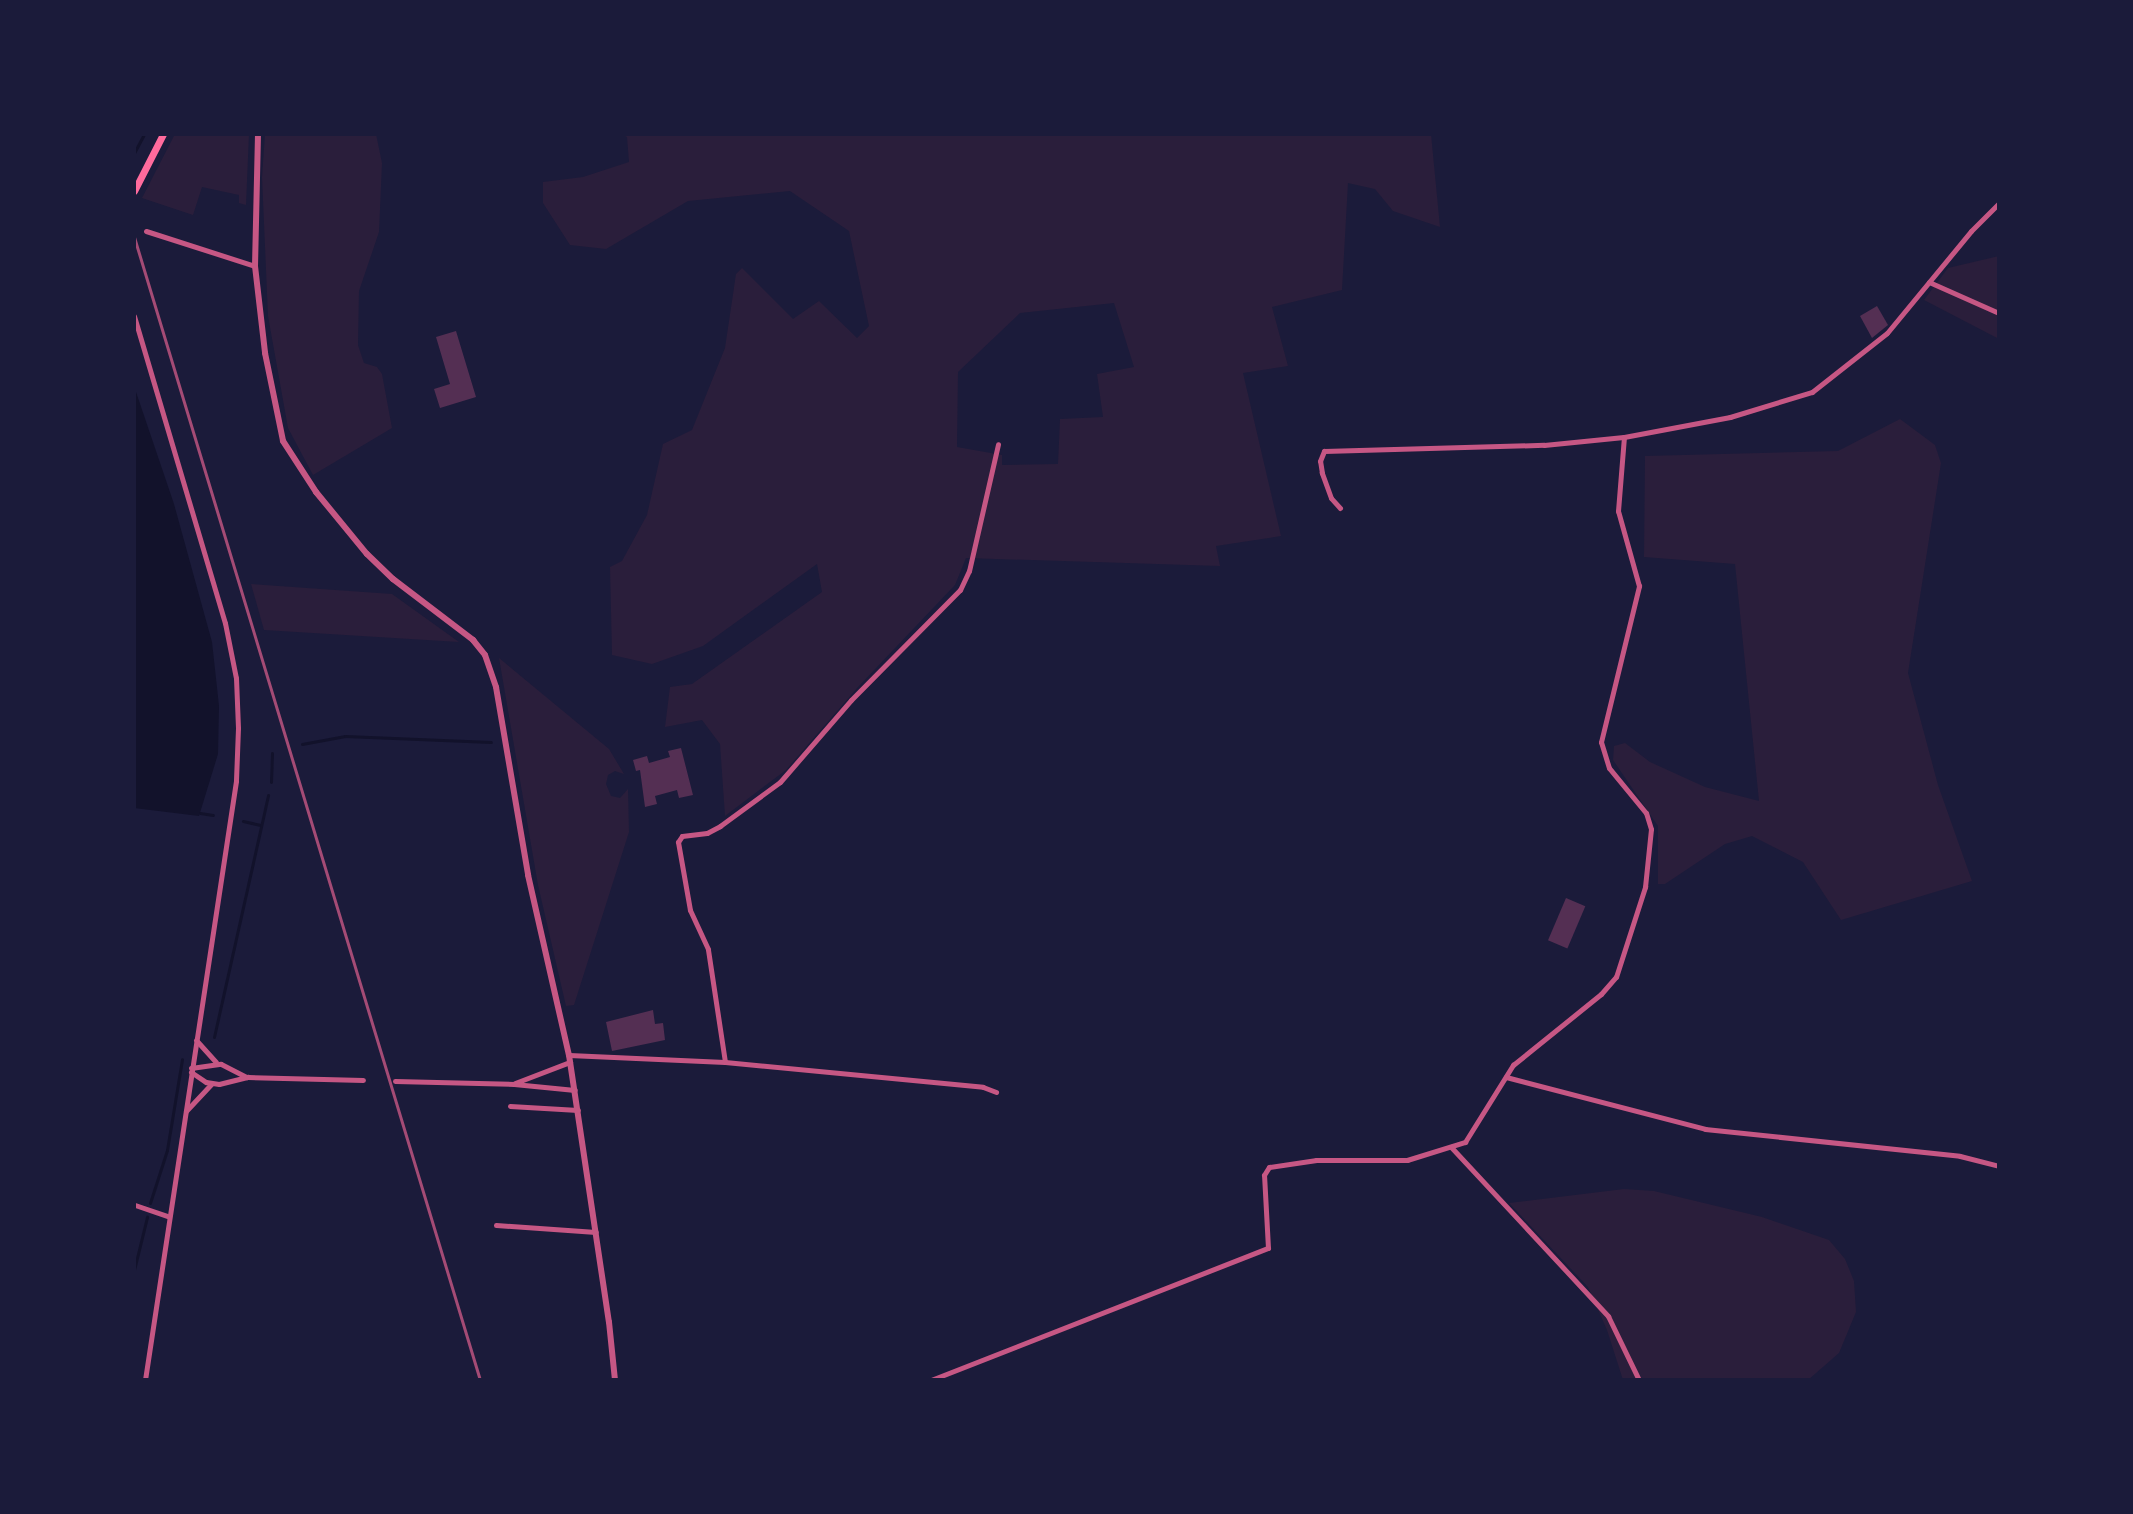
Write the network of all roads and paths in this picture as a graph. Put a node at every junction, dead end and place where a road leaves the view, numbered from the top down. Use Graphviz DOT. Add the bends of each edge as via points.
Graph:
graph roads {
  1 [pos="163,134"];
  2 [pos="258,134"];
  3 [pos="134,191"];
  4 [pos="1999,203"];
  5 [pos="146,231"];
  6 [pos="255,266"];
  7 [pos="1929,282"];
  8 [pos="1999,313"];
  9 [pos="134,316"];
  10 [pos="1624,437"];
  11 [pos="998,444"];
  12 [pos="1340,508"];
  13 [pos="196,1039"];
  14 [pos="570,1058"];
  15 [pos="725,1062"];
  16 [pos="217,1063"];
  17 [pos="191,1070"];
  18 [pos="248,1077"];
  19 [pos="1506,1077"];
  20 [pos="363,1080"];
  21 [pos="395,1081"];
  22 [pos="211,1084"];
  23 [pos="514,1084"];
  24 [pos="575,1090"];
  25 [pos="996,1092"];
  26 [pos="510,1106"];
  27 [pos="578,1110"];
  28 [pos="184,1115"];
  29 [pos="1451,1147"];
  30 [pos="1999,1166"];
  31 [pos="135,1205"];
  32 [pos="169,1217"];
  33 [pos="496,1225"];
  34 [pos="596,1232"];
  35 [pos="145,1380"];
  36 [pos="615,1380"];
  37 [pos="931,1380"];
  38 [pos="1639,1380"];
  1 -- 3 [label="main road"];
  2 -- 6 [label="street"];
  4 -- 7 [label="street"];
  5 -- 6 [label="street"];
  6 -- 14 [label="street" via="277,418 292,458 367,554 461,628 488,662 503,720 528,875"];
  7 -- 8 [label="street"];
  7 -- 10 [label="street" via="1887,333 1812,392 1730,417"];
  9 -- 13 [label="street" via="218,593 236,678 236,781"];
  10 -- 12 [label="street" via="1544,445 1327,450 1320,456 1321,469"];
  10 -- 19 [label="street" via="1618,511 1639,586 1601,742 1609,768 1649,819 1645,887 1616,977 1524,1053"];
  11 -- 15 [label="street" via="960,590 851,700 780,782 720,826 682,836 678,842 690,910 708,949"];
  13 -- 16 [label="street"];
  13 -- 17 [label="street"];
  14 -- 15 [label="street"];
  14 -- 23 [label="street"];
  14 -- 24 [label="street"];
  15 -- 25 [label="street"];
  16 -- 17 [label="street"];
  16 -- 18 [label="street"];
  17 -- 22 [label="street"];
  17 -- 28 [label="street"];
  18 -- 20 [label="street"];
  18 -- 22 [label="street"];
  19 -- 29 [label="street" via="1471,1137"];
  19 -- 30 [label="street" via="1705,1129 1960,1156"];
  21 -- 23 [label="street"];
  22 -- 28 [label="street"];
  23 -- 24 [label="street"];
  24 -- 27 [label="street"];
  26 -- 27 [label="street"];
  27 -- 34 [label="street"];
  28 -- 32 [label="street"];
  29 -- 37 [label="street" via="1407,1160 1316,1160 1269,1167 1264,1175 1268,1248"];
  29 -- 38 [label="street" via="1608,1316"];
  31 -- 32 [label="street"];
  32 -- 35 [label="street"];
  33 -- 34 [label="street"];
  34 -- 36 [label="street"];
}
